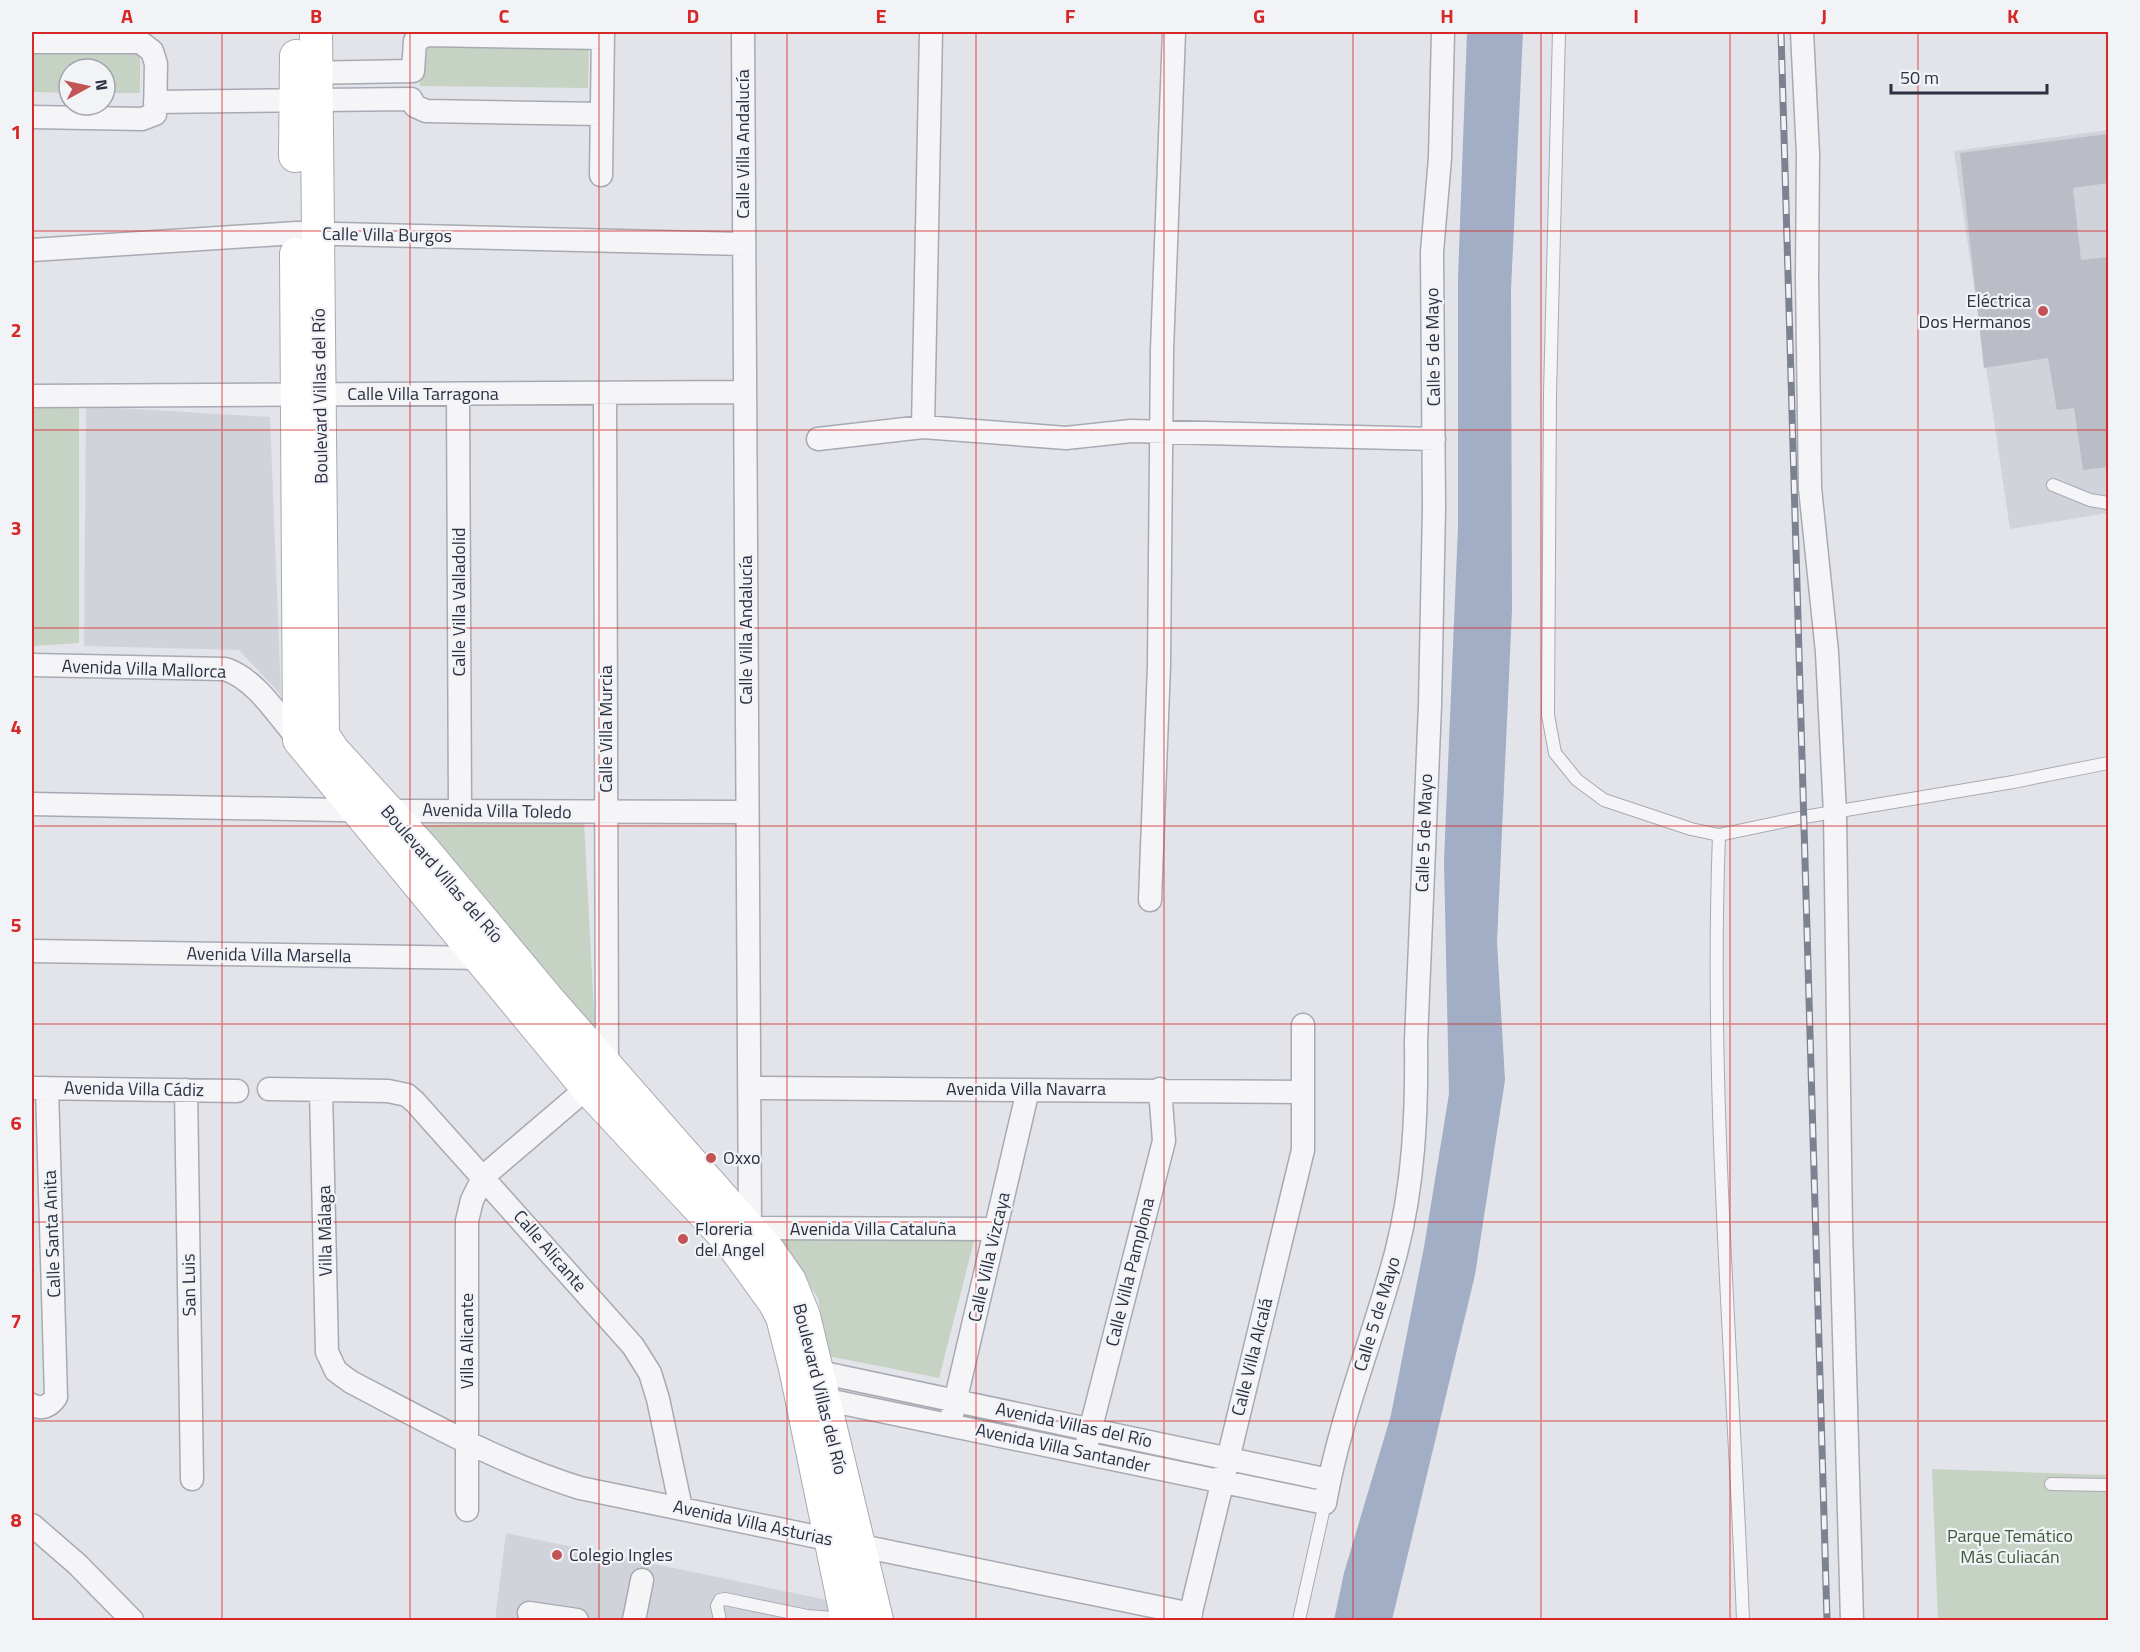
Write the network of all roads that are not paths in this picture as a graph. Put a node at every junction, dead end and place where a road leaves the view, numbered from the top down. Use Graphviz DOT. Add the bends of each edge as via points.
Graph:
graph roads {
  1 [pos="158,32"];
  2 [pos="296,32"];
  3 [pos="316,32"];
  4 [pos="742,32"];
  5 [pos="930,32"];
  6 [pos="1174,32"];
  7 [pos="1443,32"];
  8 [pos="1559,32"];
  9 [pos="1802,32"];
  10 [pos="603,35"];
  11 [pos="32,42"];
  12 [pos="156,64"];
  13 [pos="306,86"];
  14 [pos="155,102"];
  15 [pos="601,114"];
  16 [pos="32,117"];
  17 [pos="601,175"];
  18 [pos="307,233"];
  19 [pos="743,243"];
  20 [pos="32,250"];
  21 [pos="743,392"];
  22 [pos="605,393"];
  23 [pos="458,394"];
  24 [pos="309,395"];
  25 [pos="32,396"];
  26 [pos="923,427"];
  27 [pos="1161,433"];
  28 [pos="818,439"];
  29 [pos="1434,439"];
  30 [pos="2053,484"];
  31 [pos="2109,503"];
  32 [pos="32,665"];
  33 [pos="299,740"];
  34 [pos="2109,763"];
  35 [pos="32,804"];
  36 [pos="357,809"];
  37 [pos="460,810"];
  38 [pos="388,811"];
  39 [pos="606,812"];
  40 [pos="747,812"];
  41 [pos="1835,813"];
  42 [pos="1719,835"];
  43 [pos="1150,900"];
  44 [pos="491,950"];
  45 [pos="32,951"];
  46 [pos="1303,1025"];
  47 [pos="607,1065"];
  48 [pos="39,1088"];
  49 [pos="587,1088"];
  50 [pos="749,1088"];
  51 [pos="268,1089"];
  52 [pos="1160,1089"];
  53 [pos="186,1090"];
  54 [pos="321,1090"];
  55 [pos="1028,1090"];
  56 [pos="237,1091"];
  57 [pos="1302,1092"];
  58 [pos="484,1176"];
  59 [pos="995,1229"];
  60 [pos="741,1236"];
  61 [pos="336,1371"];
  62 [pos="809,1383"];
  63 [pos="955,1400"];
  64 [pos="32,1405"];
  65 [pos="950,1425"];
  66 [pos="1090,1429"];
  67 [pos="468,1444"];
  68 [pos="1085,1453"];
  69 [pos="1228,1458"];
  70 [pos="192,1479"];
  71 [pos="1329,1480"];
  72 [pos="1222,1481"];
  73 [pos="2051,1484"];
  74 [pos="2109,1485"];
  75 [pos="1325,1503"];
  76 [pos="681,1508"];
  77 [pos="467,1510"];
  78 [pos="32,1525"];
  79 [pos="843,1541"];
  80 [pos="642,1580"];
  81 [pos="529,1613"];
  82 [pos="1190,1617"];
  83 [pos="861,1618"];
  84 [pos="132,1620"];
  85 [pos="577,1620"];
  86 [pos="634,1620"];
  87 [pos="720,1620"];
  88 [pos="1299,1620"];
  89 [pos="1743,1620"];
  90 [pos="1852,1620"];
  1 -- 12 [label="street"];
  2 -- 13 [label="street, Boulevard Villas del Río"];
  3 -- 13 [label="street, Boulevard Villas del Río"];
  4 -- 19 [label="street, Calle Villa Andalucía"];
  5 -- 26 [label="street"];
  6 -- 27 [label="street"];
  7 -- 29 [label="street, Calle 5 de Mayo" via="1440,158 1431,252"];
  8 -- 42 [label="lane" via="1550,394 1548,715 1555,753 1577,780 1604,800"];
  9 -- 41 [label="street" via="1808,154 1810,488 1827,652"];
  10 -- 13 [label="street" via="427,35 415,41 413,71"];
  10 -- 15 [label="street"];
  11 -- 12 [label="street" via="140,42 152,51"];
  12 -- 14 [label="street"];
  13 -- 14 [label="street"];
  13 -- 15 [label="street" via="411,99 426,111"];
  13 -- 18 [label="street, Boulevard Villas del Río"];
  14 -- 16 [label="street" via="155,114 142,119"];
  15 -- 17 [label="street"];
  18 -- 19 [label="street, Calle Villa Burgos"];
  18 -- 20 [label="street, Calle Villa Burgos"];
  18 -- 24 [label="street, Boulevard Villas del Río"];
  19 -- 21 [label="street, Calle Villa Andalucía"];
  21 -- 22 [label="street, Calle Villa Tarragona"];
  21 -- 40 [label="street, Calle Villa Andalucía"];
  22 -- 23 [label="street, Calle Villa Tarragona"];
  22 -- 39 [label="street, Calle Villa Murcia"];
  23 -- 24 [label="street, Calle Villa Tarragona"];
  23 -- 37 [label="street, Calle Villa Valladolid"];
  24 -- 25 [label="street, Calle Villa Tarragona"];
  24 -- 33 [label="street, Boulevard Villas del Río"];
  24 -- 38 [label="street, Boulevard Villas del Río" via="323,735"];
  26 -- 27 [label="street" via="1066,438 1131,431"];
  26 -- 28 [label="street"];
  27 -- 29 [label="street"];
  27 -- 43 [label="street" via="1159,665"];
  29 -- 71 [label="street, Calle 5 de Mayo" via="1430,705 1411,1172 1396,1252"];
  30 -- 31 [label="lane" via="2090,500"];
  32 -- 33 [label="street, Avenida Villa Mallorca" via="225,669 247,681"];
  33 -- 36 [label="street, Boulevard Villas del Río"];
  34 -- 41 [label="lane"];
  35 -- 36 [label="street, Avenida Villa Toledo"];
  36 -- 38 [label="street, Avenida Villa Toledo"];
  36 -- 44 [label="street, Boulevard Villas del Río"];
  37 -- 38 [label="street, Avenida Villa Toledo"];
  37 -- 39 [label="street, Avenida Villa Toledo"];
  38 -- 44 [label="street, Boulevard Villas del Río"];
  39 -- 40 [label="street, Avenida Villa Toledo"];
  39 -- 47 [label="street, Calle Villa Murcia"];
  40 -- 50 [label="street, Calle Villa Andalucía"];
  41 -- 42 [label="lane"];
  41 -- 90 [label="street"];
  42 -- 89 [label="lane" via="1715,941 1718,1101"];
  44 -- 45 [label="street, Avenida Villa Marsella"];
  44 -- 47 [label="street, Boulevard Villas del Río"];
  44 -- 49 [label="street, Boulevard Villas del Río"];
  46 -- 57 [label="street, Calle Villa Alcalá"];
  47 -- 49 [label="street"];
  47 -- 60 [label="street, Boulevard Villas del Río"];
  48 -- 53 [label="street, Avenida Villa Cádiz"];
  48 -- 64 [label="street, Calle Santa Anita" via="56,1397 51,1405"];
  49 -- 58 [label="street"];
  49 -- 60 [label="street, Boulevard Villas del Río"];
  50 -- 55 [label="street, Avenida Villa Navarra"];
  50 -- 60 [label="street, Calle Villa Andalucía"];
  51 -- 54 [label="street"];
  52 -- 55 [label="street, Avenida Villa Navarra"];
  52 -- 57 [label="street, Avenida Villa Navarra"];
  52 -- 66 [label="street, Calle Villa Pamplona" via="1164,1140"];
  53 -- 56 [label="street, Avenida Villa Cádiz"];
  53 -- 70 [label="street, San Luis"];
  54 -- 58 [label="street, Calle Alicante" via="407,1095"];
  54 -- 61 [label="street, Villa Málaga" via="327,1352"];
  55 -- 59 [label="street, Calle Villa Vizcaya"];
  57 -- 69 [label="street, Calle Villa Alcalá" via="1303,1150"];
  58 -- 67 [label="street, Villa Alicante" via="467,1221"];
  58 -- 76 [label="street, Calle Alicante" via="633,1346 650,1372"];
  59 -- 60 [label="street, Avenida Villa Cataluña"];
  59 -- 63 [label="street, Calle Villa Vizcaya"];
  60 -- 62 [label="street, Boulevard Villas del Río" via="790,1281 804,1316"];
  61 -- 67 [label="street, Avenida Villa Asturias"];
  62 -- 63 [label="street, Avenida Villas del Río"];
  62 -- 65 [label="street, Avenida Villa Santander"];
  62 -- 79 [label="street, Boulevard Villas del Río"];
  63 -- 65 [label="street, Calle Villa Vizcaya"];
  63 -- 66 [label="street, Avenida Villas del Río"];
  65 -- 68 [label="street, Avenida Villa Santander"];
  66 -- 68 [label="street, Calle Villa Pamplona"];
  66 -- 69 [label="street, Avenida Villas del Río"];
  67 -- 76 [label="street, Avenida Villa Asturias" via="536,1475 569,1485"];
  67 -- 77 [label="street, Villa Alicante"];
  68 -- 72 [label="street, Avenida Villa Santander"];
  69 -- 71 [label="street, Avenida Villas del Río"];
  69 -- 72 [label="street, Calle Villa Alcalá"];
  71 -- 75 [label="street, Calle 5 de Mayo"];
  72 -- 75 [label="street, Avenida Villa Santander"];
  72 -- 82 [label="street, Calle Villa Alcalá"];
  73 -- 74 [label="lane"];
  75 -- 88 [label="lane, Calle 5 de Mayo"];
  76 -- 79 [label="street, Avenida Villa Asturias"];
  78 -- 84 [label="street"];
  79 -- 82 [label="street, Avenida Villa Asturias"];
  79 -- 83 [label="street, Boulevard Villas del Río"];
  80 -- 86 [label="street"];
  81 -- 85 [label="street"];
  83 -- 87 [label="lane" via="807,1616 725,1599 717,1606"];
}
